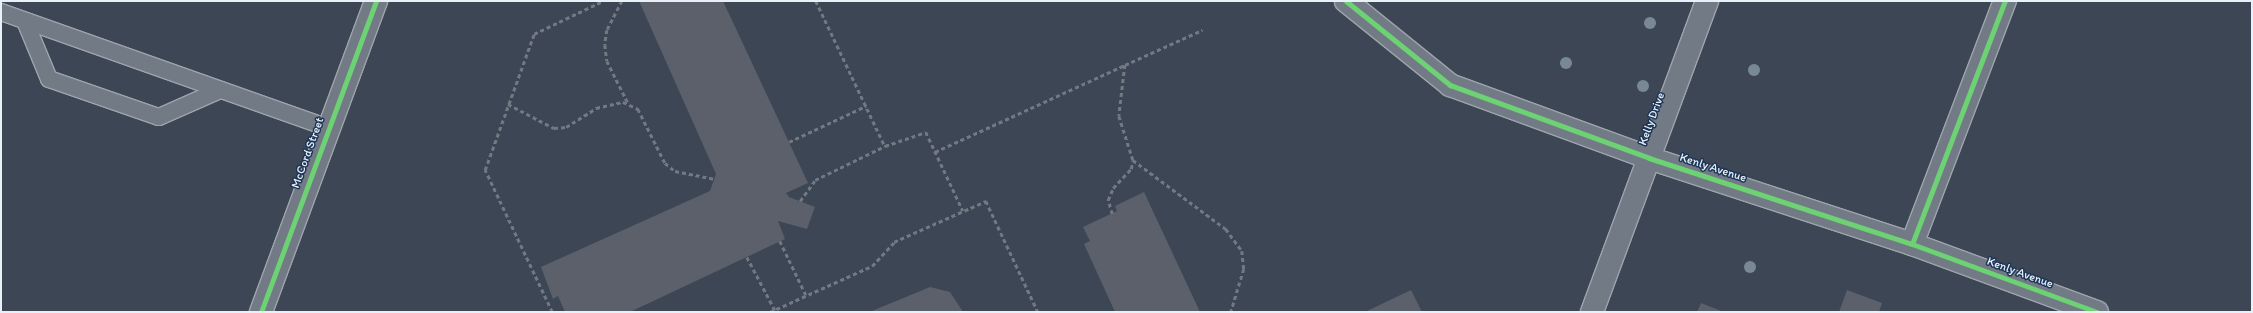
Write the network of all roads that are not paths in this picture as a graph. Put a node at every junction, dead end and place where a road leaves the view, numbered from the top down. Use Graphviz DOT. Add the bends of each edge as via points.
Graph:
graph roads {
  1 [pos="376,1"];
  2 [pos="1346,1"];
  3 [pos="1707,1"];
  4 [pos="2005,1"];
  5 [pos="1,12"];
  6 [pos="25,21"];
  7 [pos="220,90"];
  8 [pos="328,128"];
  9 [pos="1649,158"];
  10 [pos="1912,244"];
  11 [pos="261,312"];
  12 [pos="1592,312"];
  13 [pos="2097,312"];
  1 -- 8 [label="street, McCord Street"];
  2 -- 9 [label="street, Kenly Avenue" via="1450,85"];
  3 -- 9 [label="street, Kelly Drive"];
  4 -- 10 [label="street"];
  5 -- 6 [label="lane"];
  6 -- 7 [label="lane"];
  6 -- 7 [label="lane" via="49,79 159,117"];
  7 -- 8 [label="lane"];
  8 -- 11 [label="street, McCord Street"];
  9 -- 10 [label="street, Kenly Avenue"];
  9 -- 12 [label="street, Kelly Drive"];
  10 -- 13 [label="street, Kenly Avenue"];
}
